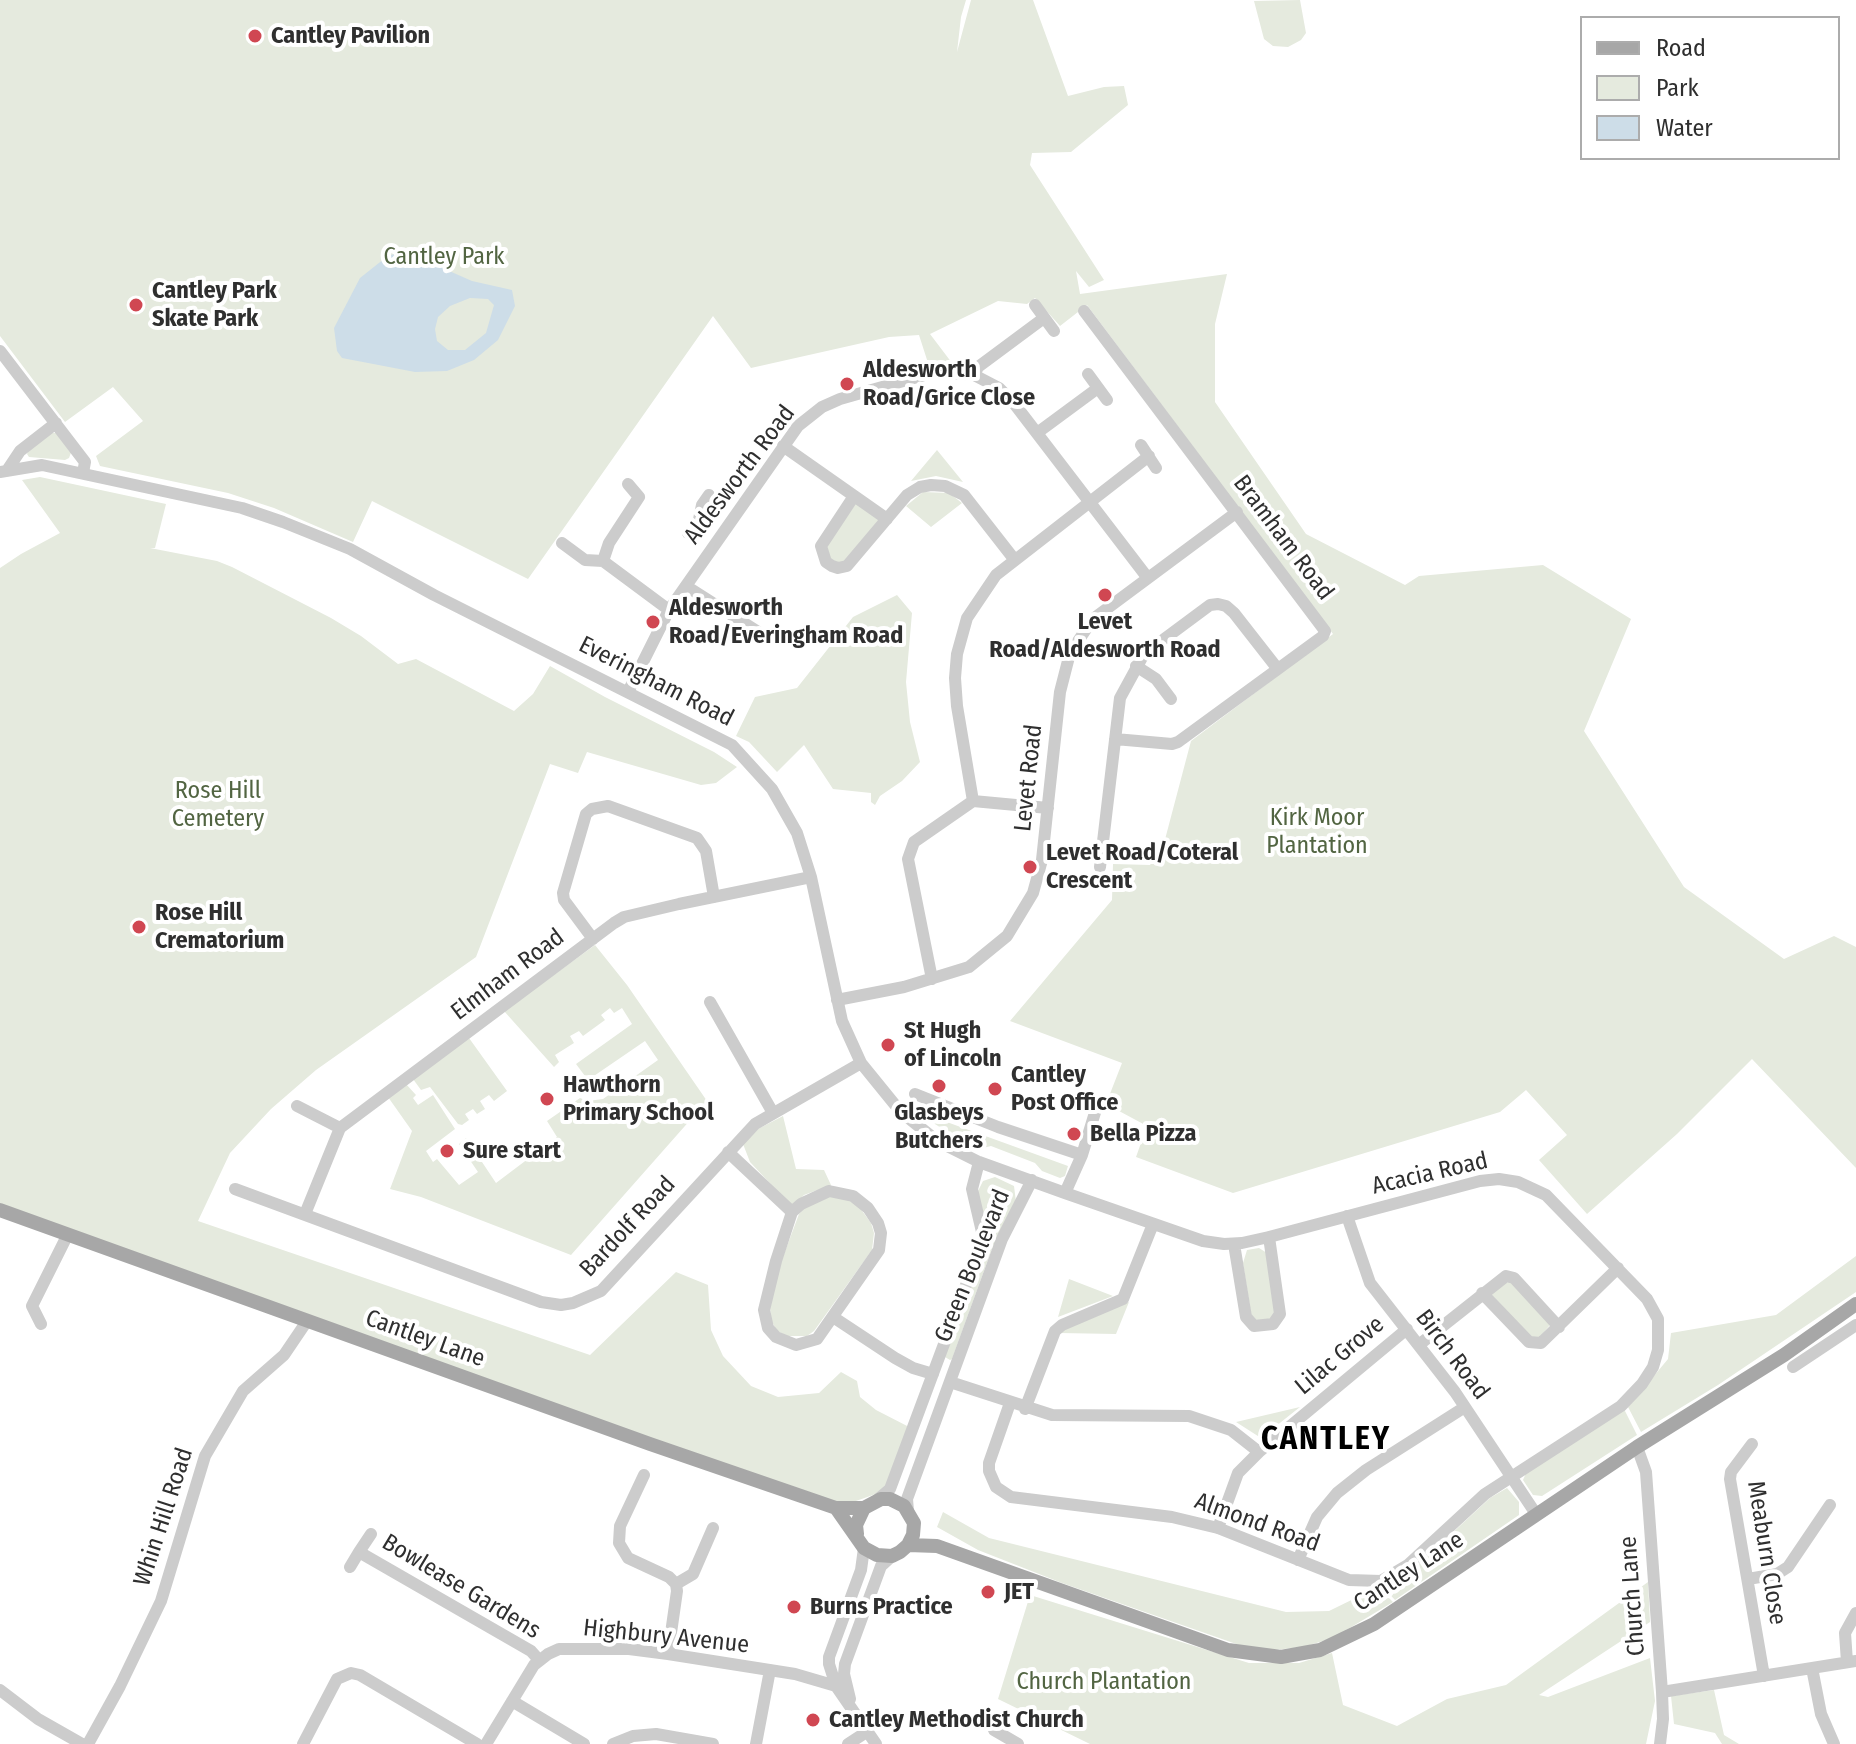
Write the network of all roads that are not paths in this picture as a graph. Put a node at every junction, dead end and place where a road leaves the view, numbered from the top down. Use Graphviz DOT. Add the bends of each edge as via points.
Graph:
graph roads {
  1 [pos="1035,305"];
  2 [pos="1084,311"];
  3 [pos="1044,318"];
  4 [pos="1054,331"];
  5 [pos="0,351"];
  6 [pos="1088,374"];
  7 [pos="974,375"];
  8 [pos="1098,388"];
  9 [pos="1107,400"];
  10 [pos="56,423"];
  11 [pos="1037,433"];
  12 [pos="783,446"];
  13 [pos="1149,456"];
  14 [pos="4,471"];
  15 [pos="83,473"];
  16 [pos="628,484"];
  17 [pos="709,495"];
  18 [pos="854,496"];
  19 [pos="1089,501"];
  20 [pos="1237,512"];
  21 [pos="887,519"];
  22 [pos="562,543"];
  23 [pos="716,543"];
  24 [pos="1014,559"];
  25 [pos="603,561"];
  26 [pos="1147,577"];
  27 [pos="686,586"];
  28 [pos="669,610"];
  29 [pos="763,635"];
  30 [pos="1136,666"];
  31 [pos="1277,668"];
  32 [pos="628,692"];
  33 [pos="1171,699"];
  34 [pos="1115,739"];
  35 [pos="973,801"];
  36 [pos="1048,808"];
  37 [pos="1100,867"];
  38 [pos="811,877"];
  39 [pos="714,897"];
  40 [pos="593,939"];
  41 [pos="932,979"];
  42 [pos="837,1000"];
  43 [pos="710,1002"];
  44 [pos="861,1063"];
  45 [pos="915,1094"];
  46 [pos="297,1106"];
  47 [pos="1097,1106"];
  48 [pos="773,1113"];
  49 [pos="340,1128"];
  50 [pos="728,1152"];
  51 [pos="1082,1155"];
  52 [pos="979,1162"];
  53 [pos="1032,1180"];
  54 [pos="235,1189"];
  55 [pos="1065,1193"];
  56 [pos="0,1210"];
  57 [pos="792,1212"];
  58 [pos="305,1214"];
  59 [pos="1347,1216"];
  60 [pos="1153,1224"];
  61 [pos="68,1234"];
  62 [pos="1269,1237"];
  63 [pos="1234,1244"];
  64 [pos="1618,1268"];
  65 [pos="1482,1293"];
  66 [pos="1856,1304"];
  67 [pos="833,1317"];
  68 [pos="307,1321"];
  69 [pos="41,1324"];
  70 [pos="1856,1325"];
  71 [pos="1559,1327"];
  72 [pos="1407,1329"];
  73 [pos="1420,1344"];
  74 [pos="1793,1367"];
  75 [pos="935,1368"];
  76 [pos="955,1368"];
  77 [pos="947,1388"];
  78 [pos="928,1389"];
  79 [pos="1010,1403"];
  80 [pos="1465,1407"];
  81 [pos="1025,1409"];
  82 [pos="1752,1444"];
  83 [pos="1637,1447"];
  84 [pos="1259,1452"];
  85 [pos="644,1475"];
  86 [pos="1510,1478"];
  87 [pos="870,1504"];
  88 [pos="1830,1505"];
  89 [pos="836,1508"];
  90 [pos="1536,1514"];
  91 [pos="911,1517"];
  92 [pos="713,1528"];
  93 [pos="1218,1528"];
  94 [pos="371,1534"];
  95 [pos="861,1541"];
  96 [pos="908,1545"];
  97 [pos="937,1546"];
  98 [pos="359,1552"];
  99 [pos="892,1556"];
  100 [pos="1298,1560"];
  101 [pos="350,1567"];
  102 [pos="1748,1579"];
  103 [pos="676,1584"];
  104 [pos="848,1605"];
  105 [pos="865,1611"];
  106 [pos="1856,1613"];
  107 [pos="668,1654"];
  108 [pos="539,1660"];
  109 [pos="1852,1661"];
  110 [pos="829,1664"];
  111 [pos="1812,1668"];
  112 [pos="770,1670"];
  113 [pos="795,1674"];
  114 [pos="1764,1676"];
  115 [pos="836,1686"];
  116 [pos="0,1690"];
  117 [pos="1662,1692"];
  118 [pos="512,1701"];
  119 [pos="851,1706"];
  120 [pos="994,1730"];
  121 [pos="868,1731"];
  122 [pos="85,1744"];
  123 [pos="303,1744"];
  124 [pos="477,1744"];
  125 [pos="486,1744"];
  126 [pos="584,1744"];
  127 [pos="613,1744"];
  128 [pos="713,1744"];
  129 [pos="756,1744"];
  130 [pos="848,1744"];
  131 [pos="876,1744"];
  132 [pos="1018,1744"];
  133 [pos="1660,1744"];
  134 [pos="1834,1744"];
  1 -- 3 [label="street"];
  2 -- 20 [label="street, Bramham Road"];
  3 -- 4 [label="street"];
  3 -- 7 [label="street"];
  5 -- 10 [label="street"];
  6 -- 8 [label="street"];
  7 -- 11 [label="street" via="999,388"];
  7 -- 12 [label="street, Aldesworth Road" via="928,374 840,399 810,415"];
  8 -- 9 [label="street"];
  8 -- 11 [label="street"];
  10 -- 14 [label="street"];
  10 -- 15 [label="street" via="85,462"];
  11 -- 19 [label="street"];
  12 -- 18 [label="street"];
  12 -- 23 [label="street, Aldesworth Road"];
  13 -- 19 [label="street"];
  14 -- 15 [label="street, Everingham Road" via="42,465"];
  15 -- 32 [label="street, Everingham Road" via="242,508 308,531"];
  16 -- 25 [label="street" via="639,497"];
  17 -- 23 [label="street" via="693,531"];
  18 -- 21 [label="street"];
  18 -- 21 [label="street" via="823,539 826,562 847,566"];
  19 -- 24 [label="street"];
  19 -- 26 [label="street"];
  20 -- 26 [label="street, Levet Road"];
  20 -- 31 [label="street, Bramham Road" via="1325,631"];
  21 -- 24 [label="street" via="920,487 945,486 964,495"];
  22 -- 25 [label="street" via="585,560"];
  23 -- 27 [label="street, Aldesworth Road"];
  24 -- 35 [label="street" via="972,608 957,654 957,706"];
  25 -- 28 [label="street"];
  26 -- 36 [label="street, Levet Road" via="1093,619 1070,653 1060,692"];
  27 -- 28 [label="street, Aldesworth Road"];
  27 -- 29 [label="street"];
  28 -- 32 [label="street, Aldesworth Road"];
  30 -- 31 [label="street" via="1144,654 1218,604 1234,613"];
  30 -- 33 [label="street" via="1156,679"];
  30 -- 34 [label="street" via="1122,691"];
  31 -- 34 [label="street, Bramham Road" via="1172,744"];
  32 -- 38 [label="street, Everingham Road" via="742,755 785,808"];
  34 -- 37 [label="street"];
  35 -- 36 [label="street"];
  35 -- 41 [label="street" via="918,838 909,852"];
  36 -- 41 [label="street, Levet Road" via="1038,876 1018,920 969,967"];
  38 -- 39 [label="street, Elmham Road"];
  38 -- 42 [label="street, Everingham Road"];
  39 -- 40 [label="street, Elmham Road" via="624,917"];
  39 -- 40 [label="street" via="706,851 697,838 608,806 592,809 586,814 563,893"];
  40 -- 49 [label="street, Elmham Road"];
  41 -- 42 [label="street, Levet Road"];
  42 -- 44 [label="street, Everingham Road"];
  43 -- 48 [label="street"];
  44 -- 48 [label="street, Bardolf Road"];
  44 -- 52 [label="street, Everingham Road" via="916,1126"];
  45 -- 51 [label="street"];
  46 -- 49 [label="street"];
  47 -- 51 [label="street"];
  48 -- 50 [label="street, Bardolf Road"];
  49 -- 58 [label="street"];
  50 -- 57 [label="street"];
  50 -- 58 [label="street, Bardolf Road" via="601,1291 561,1305"];
  51 -- 55 [label="street"];
  52 -- 53 [label="street, Everingham Road"];
  52 -- 75 [label="street, Green Boulevard" via="972,1189 982,1242"];
  53 -- 55 [label="street, Acacia Road"];
  53 -- 76 [label="street, Green Boulevard" via="1002,1239"];
  54 -- 58 [label="street, Bardolf Road"];
  55 -- 60 [label="street, Acacia Road"];
  56 -- 61 [label="main road, Cantley Lane"];
  57 -- 67 [label="street" via="764,1310 768,1328 788,1343 806,1344 817,1339"];
  57 -- 67 [label="street" via="810,1199 839,1191 868,1208 878,1223 879,1250"];
  59 -- 62 [label="street, Acacia Road"];
  59 -- 64 [label="street, Acacia Road" via="1480,1181 1518,1182 1546,1195"];
  59 -- 72 [label="street, Birch Road" via="1370,1283"];
  60 -- 63 [label="street, Acacia Road" via="1203,1241"];
  60 -- 81 [label="street" via="1123,1299 1055,1331"];
  61 -- 68 [label="main road, Cantley Lane"];
  61 -- 69 [label="street" via="32,1306"];
  62 -- 63 [label="street, Acacia Road"];
  62 -- 63 [label="street" via="1280,1314 1273,1324 1254,1326 1246,1317"];
  64 -- 71 [label="street"];
  64 -- 86 [label="street, Acacia Road" via="1658,1319 1653,1367 1621,1406"];
  65 -- 71 [label="street" via="1510,1277"];
  65 -- 71 [label="street" via="1529,1342 1541,1343"];
  65 -- 73 [label="street"];
  66 -- 83 [label="main road, Cantley Lane"];
  67 -- 75 [label="street" via="913,1368"];
  68 -- 89 [label="main road, Cantley Lane"];
  68 -- 122 [label="street, Whin Hill Road" via="284,1355 243,1391 205,1456 161,1601"];
  70 -- 74 [label="street"];
  72 -- 73 [label="street, Birch Road"];
  72 -- 84 [label="street, Lilac Grove"];
  73 -- 80 [label="street, Birch Road"];
  75 -- 76 [label="street, Green Boulevard"];
  75 -- 78 [label="street, Green Boulevard"];
  76 -- 77 [label="street, Green Boulevard"];
  77 -- 78 [label="street"];
  77 -- 79 [label="street"];
  77 -- 91 [label="street, Green Boulevard" via="907,1499"];
  78 -- 87 [label="street, Green Boulevard" via="890,1489"];
  79 -- 81 [label="street"];
  79 -- 93 [label="street, Almond Road" via="989,1463 1001,1491 1011,1497 1172,1517"];
  80 -- 86 [label="street, Birch Road"];
  80 -- 100 [label="street" via="1337,1493 1317,1517"];
  81 -- 84 [label="street" via="1064,1416 1189,1416 1231,1430"];
  82 -- 102 [label="street, Meaburn Close" via="1730,1479"];
  83 -- 90 [label="main road, Cantley Lane"];
  83 -- 117 [label="street, Church Lane" via="1646,1472"];
  84 -- 93 [label="street, Lilac Grove" via="1233,1481"];
  85 -- 103 [label="street" via="620,1526 619,1543 628,1558"];
  86 -- 90 [label="street, Birch Road"];
  86 -- 100 [label="street, Almond Road" via="1485,1494 1408,1565 1381,1581 1349,1580"];
  87 -- 89 [label="main road, Cantley Lane"];
  87 -- 91 [label="main road" via="897,1501"];
  87 -- 95 [label="main road" via="856,1525"];
  88 -- 102 [label="street" via="1788,1567"];
  89 -- 95 [label="main road"];
  90 -- 97 [label="main road, Cantley Lane" via="1374,1624 1320,1650 1281,1657 1228,1650"];
  91 -- 96 [label="main road"];
  91 -- 97 [label="main road, Cantley Lane"];
  92 -- 103 [label="street" via="693,1574"];
  93 -- 100 [label="street, Almond Road"];
  94 -- 98 [label="street, Bowlease Gardens"];
  95 -- 99 [label="main road" via="877,1555"];
  95 -- 104 [label="street" via="865,1557"];
  96 -- 97 [label="main road, Cantley Lane"];
  96 -- 99 [label="main road"];
  98 -- 101 [label="street, Bowlease Gardens"];
  98 -- 108 [label="street, Bowlease Gardens"];
  99 -- 105 [label="street" via="881,1566"];
  102 -- 114 [label="street, Meaburn Close"];
  103 -- 107 [label="street"];
  104 -- 105 [label="street"];
  104 -- 110 [label="street"];
  105 -- 119 [label="street" via="845,1664"];
  106 -- 109 [label="street" via="1845,1633"];
  107 -- 108 [label="street, Highbury Avenue" via="565,1648"];
  107 -- 112 [label="street, Highbury Avenue"];
  108 -- 118 [label="street"];
  109 -- 111 [label="street"];
  110 -- 113 [label="street"];
  110 -- 115 [label="street"];
  111 -- 114 [label="street"];
  111 -- 134 [label="street" via="1821,1714"];
  112 -- 113 [label="street, Highbury Avenue"];
  112 -- 129 [label="street"];
  113 -- 115 [label="street, Highbury Avenue"];
  114 -- 117 [label="street"];
  115 -- 119 [label="street"];
  116 -- 122 [label="street" via="38,1719"];
  117 -- 133 [label="street, Church Lane"];
  118 -- 125 [label="street"];
  118 -- 126 [label="street"];
  119 -- 121 [label="street"];
  120 -- 132 [label="street"];
  121 -- 130 [label="street"];
  121 -- 131 [label="street"];
  123 -- 124 [label="street" via="337,1679 351,1673"];
  127 -- 128 [label="street" via="656,1734"];
}
